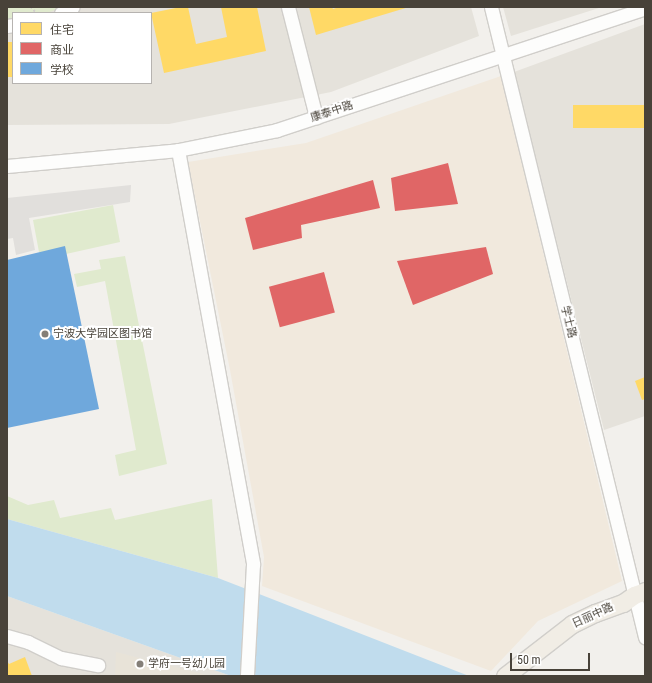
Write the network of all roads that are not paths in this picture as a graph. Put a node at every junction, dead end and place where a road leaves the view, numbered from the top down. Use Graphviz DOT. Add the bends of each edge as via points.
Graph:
graph roads {
  1 [pos="73,7"];
  2 [pos="288,7"];
  3 [pos="491,7"];
  4 [pos="645,8"];
  5 [pos="63,12"];
  6 [pos="503,55"];
  7 [pos="316,117"];
  8 [pos="178,150"];
  9 [pos="7,166"];
  10 [pos="637,599"];
  11 [pos="7,636"];
  12 [pos="645,637"];
  13 [pos="98,665"];
  14 [pos="247,676"];
  15 [pos="506,676"];
  1 -- 5 [label="street"];
  2 -- 7 [label="street"];
  3 -- 6 [label="street, 学士路"];
  4 -- 6 [label="street, 康泰中路"];
  6 -- 7 [label="street, 康泰中路"];
  6 -- 10 [label="street, 学士路"];
  7 -- 8 [label="street, 康泰中路" via="277,130"];
  8 -- 9 [label="street, 康泰中路"];
  8 -- 14 [label="street" via="253,564"];
  10 -- 12 [label="street, 学士路"];
  10 -- 15 [label="main road, 日丽中路" via="595,613 572,624"];
  11 -- 13 [label="street" via="28,642 61,658"];
}
